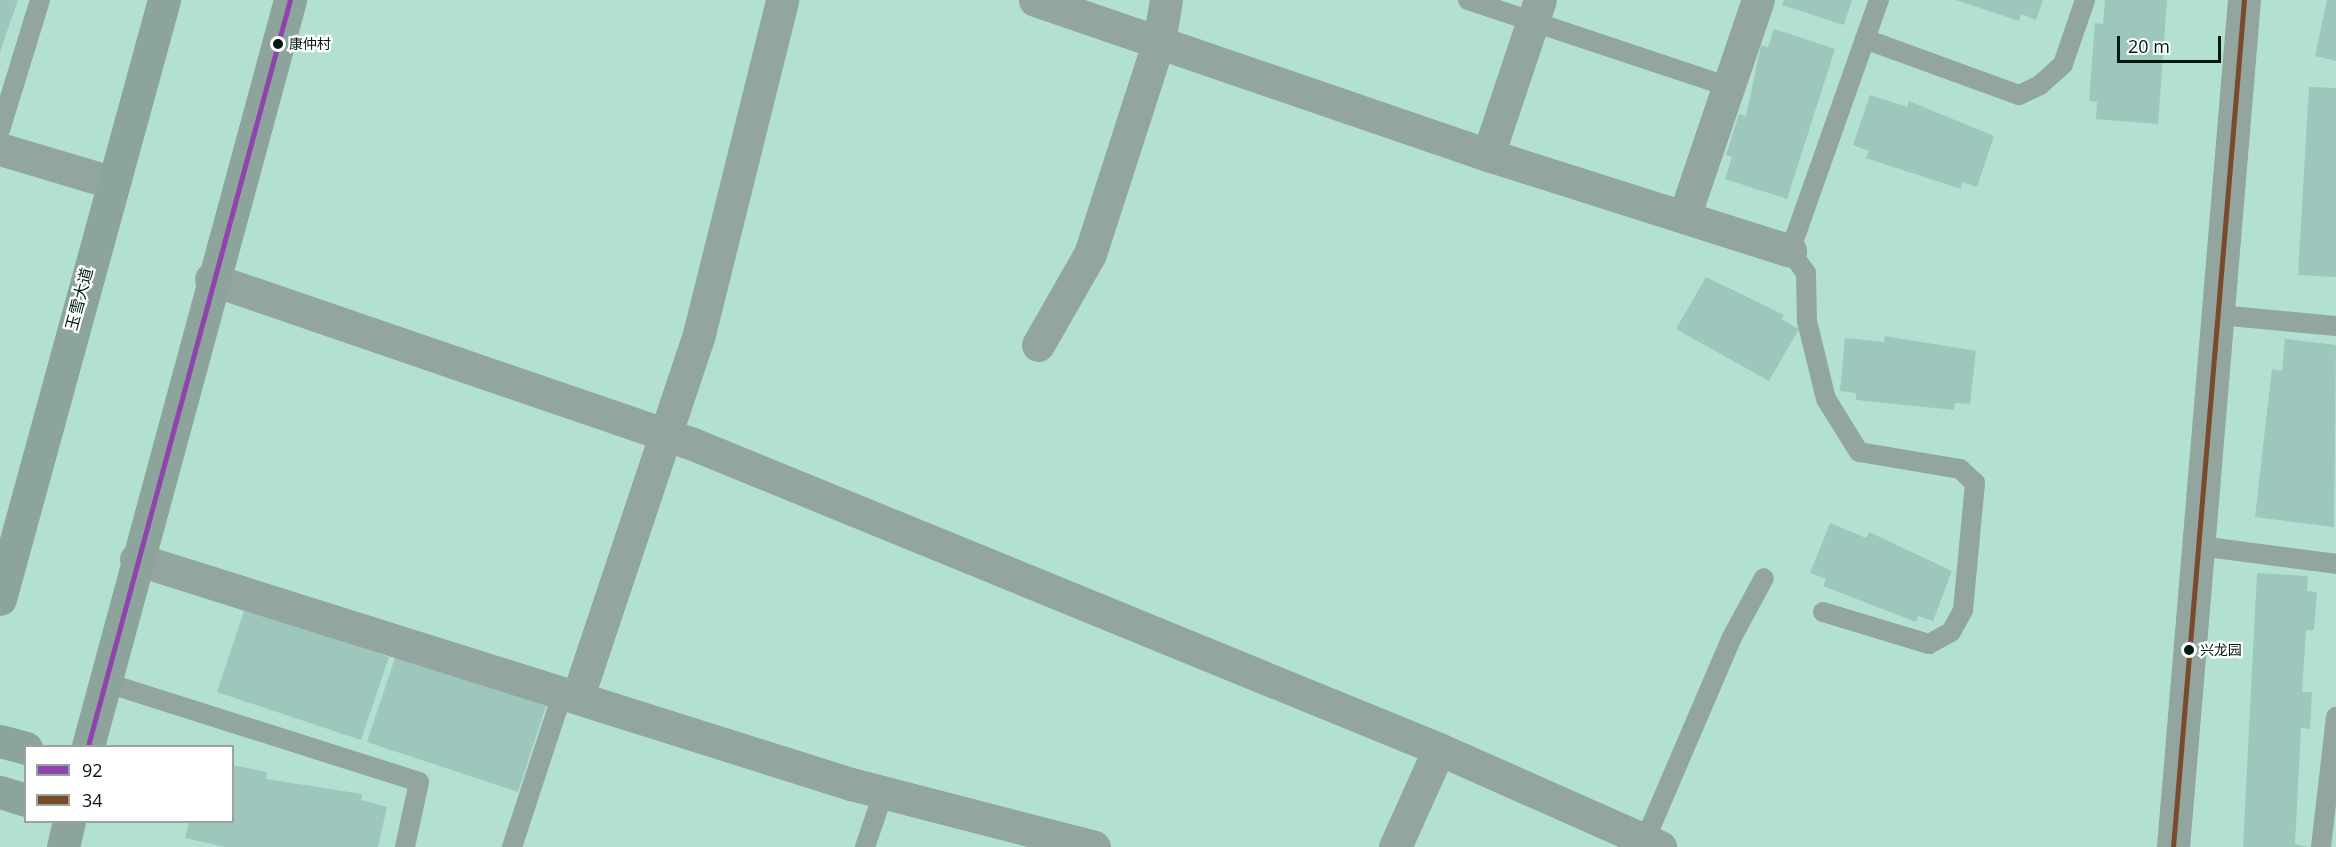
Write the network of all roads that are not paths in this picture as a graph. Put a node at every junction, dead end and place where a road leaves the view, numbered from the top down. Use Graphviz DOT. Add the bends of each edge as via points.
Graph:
graph roads {
  1 [pos="40,0"];
  2 [pos="164,0"];
  3 [pos="290,0"];
  4 [pos="782,0"];
  5 [pos="1035,0"];
  6 [pos="1166,0"];
  7 [pos="1468,0"];
  8 [pos="1758,0"];
  9 [pos="1879,0"];
  10 [pos="2085,0"];
  11 [pos="2244,0"];
  12 [pos="1536,11"];
  13 [pos="1865,39"];
  14 [pos="1159,41"];
  15 [pos="1730,87"];
  16 [pos="0,130"];
  17 [pos="0,149"];
  18 [pos="1488,155"];
  19 [pos="111,182"];
  20 [pos="1684,217"];
  21 [pos="1790,251"];
  22 [pos="211,279"];
  23 [pos="2219,315"];
  24 [pos="2336,326"];
  25 [pos="1038,345"];
  26 [pos="666,434"];
  27 [pos="2200,546"];
  28 [pos="136,560"];
  29 [pos="2336,564"];
  30 [pos="1764,578"];
  31 [pos="0,599"];
  32 [pos="1823,612"];
  33 [pos="104,682"];
  34 [pos="570,694"];
  35 [pos="2336,717"];
  36 [pos="0,741"];
  37 [pos="88,745"];
  38 [pos="24,747"];
  39 [pos="1439,749"];
  40 [pos="0,792"];
  41 [pos="2331,793"];
  42 [pos="884,794"];
  43 [pos="24,799"];
  44 [pos="69,823"];
  45 [pos="1652,844"];
  46 [pos="63,847"];
  47 [pos="405,847"];
  48 [pos="512,847"];
  49 [pos="865,847"];
  50 [pos="1094,847"];
  51 [pos="1395,847"];
  52 [pos="2173,847"];
  53 [pos="2321,847"];
  1 -- 16 [label="lane"];
  2 -- 19 [label="main road, 玉雪大道"];
  3 -- 22 [label="main road"];
  4 -- 26 [label="street" via="699,334"];
  5 -- 14 [label="street"];
  6 -- 14 [label="street"];
  7 -- 12 [label="lane"];
  8 -- 15 [label="street"];
  9 -- 13 [label="lane"];
  10 -- 13 [label="lane" via="2063,64 2040,85 2019,95"];
  11 -- 23 [label="street"];
  12 -- 15 [label="lane"];
  12 -- 18 [label="street"];
  13 -- 21 [label="lane"];
  14 -- 18 [label="street"];
  14 -- 25 [label="street" via="1089,254"];
  15 -- 20 [label="street"];
  17 -- 19 [label="street"];
  18 -- 20 [label="street"];
  19 -- 31 [label="main road, 玉雪大道"];
  20 -- 21 [label="street"];
  21 -- 32 [label="lane" via="1806,273 1807,321 1826,399 1859,452 1960,469 1975,483 1963,610 1950,633 1929,644"];
  22 -- 26 [label="street"];
  22 -- 28 [label="main road"];
  23 -- 24 [label="lane"];
  23 -- 27 [label="street"];
  26 -- 34 [label="street"];
  26 -- 39 [label="street"];
  27 -- 29 [label="lane"];
  27 -- 52 [label="street"];
  28 -- 33 [label="main road"];
  28 -- 34 [label="street"];
  30 -- 45 [label="lane" via="1731,639"];
  33 -- 37 [label="main road"];
  33 -- 47 [label="lane" via="419,782"];
  34 -- 42 [label="street"];
  34 -- 48 [label="lane"];
  35 -- 41 [label="lane"];
  36 -- 38 [label="main road"];
  39 -- 45 [label="street"];
  39 -- 51 [label="street"];
  40 -- 43 [label="main road"];
  41 -- 53 [label="lane"];
  42 -- 49 [label="lane"];
  42 -- 50 [label="street"];
  44 -- 46 [label="main road"];
}
